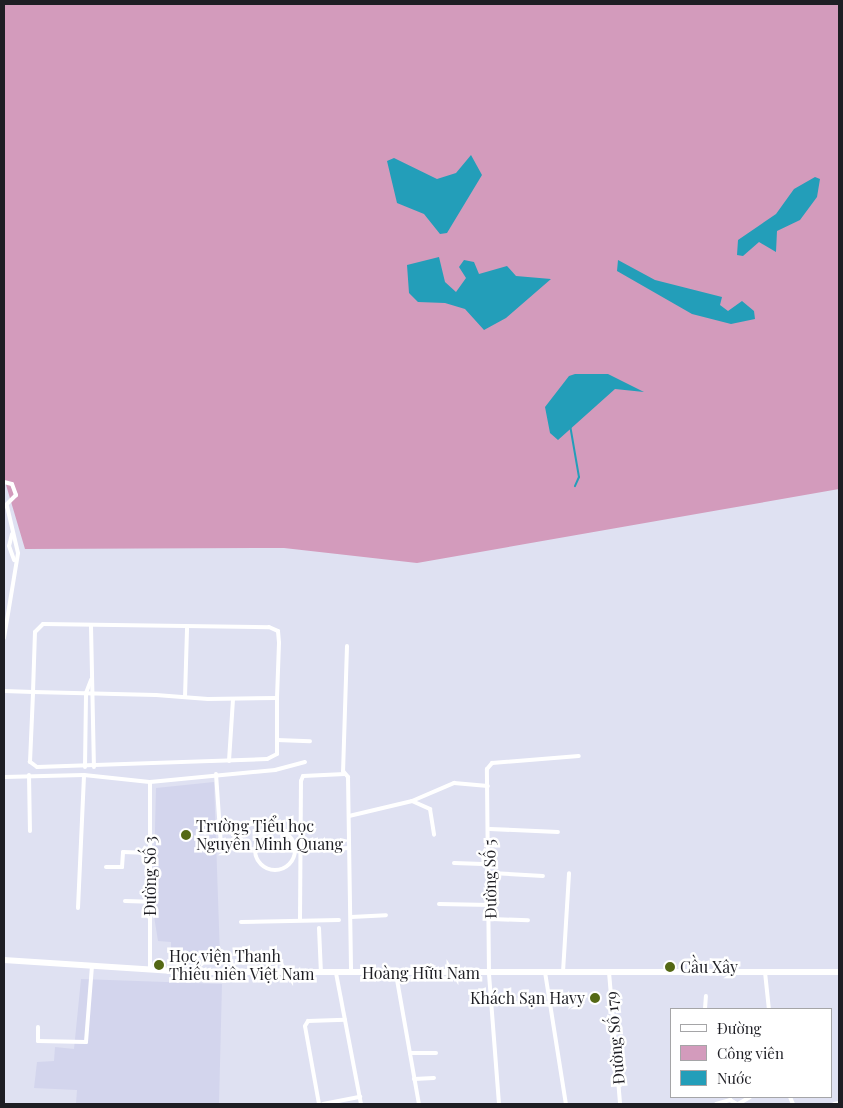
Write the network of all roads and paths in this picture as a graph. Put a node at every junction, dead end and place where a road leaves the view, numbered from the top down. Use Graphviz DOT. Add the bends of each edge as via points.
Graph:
graph roads {
  1 [pos="4,482"];
  2 [pos="5,507"];
  3 [pos="12,534"];
  4 [pos="6,546"];
  5 [pos="14,560"];
  6 [pos="10,605"];
  7 [pos="4,607"];
  8 [pos="91,626"];
  9 [pos="187,628"];
  10 [pos="4,632"];
  11 [pos="4,638"];
  12 [pos="347,646"];
  13 [pos="91,680"];
  14 [pos="4,691"];
  15 [pos="33,692"];
  16 [pos="86,693"];
  17 [pos="95,694"];
  18 [pos="185,697"];
  19 [pos="277,698"];
  20 [pos="232,699"];
  21 [pos="277,740"];
  22 [pos="310,741"];
  23 [pos="579,756"];
  24 [pos="229,761"];
  25 [pos="305,762"];
  26 [pos="85,767"];
  27 [pos="94,767"];
  28 [pos="216,774"];
  29 [pos="345,774"];
  30 [pos="84,775"];
  31 [pos="29,776"];
  32 [pos="4,777"];
  33 [pos="150,782"];
  34 [pos="488,786"];
  35 [pos="412,801"];
  36 [pos="349,816"];
  37 [pos="490,829"];
  38 [pos="30,831"];
  39 [pos="558,832"];
  40 [pos="434,835"];
  41 [pos="221,846"];
  42 [pos="349,848"];
  43 [pos="301,851"];
  44 [pos="294,852"];
  45 [pos="150,853"];
  46 [pos="454,863"];
  47 [pos="490,864"];
  48 [pos="106,867"];
  49 [pos="491,873"];
  50 [pos="569,873"];
  51 [pos="542,876"];
  52 [pos="125,901"];
  53 [pos="150,902"];
  54 [pos="439,904"];
  55 [pos="492,905"];
  56 [pos="78,908"];
  57 [pos="386,915"];
  58 [pos="351,917"];
  59 [pos="492,919"];
  60 [pos="300,920"];
  61 [pos="339,920"];
  62 [pos="528,920"];
  63 [pos="241,922"];
  64 [pos="319,928"];
  65 [pos="4,960"];
  66 [pos="92,966"];
  67 [pos="150,970"];
  68 [pos="545,972"];
  69 [pos="563,972"];
  70 [pos="609,972"];
  71 [pos="764,972"];
  72 [pos="839,972"];
  73 [pos="321,973"];
  74 [pos="336,973"];
  75 [pos="489,973"];
  76 [pos="352,974"];
  77 [pos="396,974"];
  78 [pos="706,996"];
  79 [pos="705,1008"];
  80 [pos="769,1008"];
  81 [pos="345,1020"];
  82 [pos="38,1027"];
  83 [pos="410,1053"];
  84 [pos="436,1053"];
  85 [pos="434,1078"];
  86 [pos="414,1079"];
  87 [pos="360,1097"];
  88 [pos="748,1098"];
  89 [pos="839,1102"];
  90 [pos="321,1104"];
  91 [pos="361,1104"];
  92 [pos="418,1104"];
  93 [pos="499,1104"];
  94 [pos="566,1104"];
  95 [pos="620,1104"];
  96 [pos="716,1104"];
  97 [pos="737,1104"];
  98 [pos="834,1104"];
  1 -- 2 [label="street" via="16,491 14,502"];
  2 -- 3 [label="street"];
  3 -- 4 [label="street"];
  3 -- 5 [label="street" via="18,543"];
  4 -- 5 [label="street"];
  5 -- 6 [label="street"];
  6 -- 7 [label="street"];
  6 -- 10 [label="street"];
  8 -- 9 [label="street"];
  8 -- 13 [label="street"];
  8 -- 15 [label="street" via="39,626 35,632"];
  9 -- 18 [label="street"];
  9 -- 19 [label="street" via="269,627 278,631"];
  10 -- 11 [label="street"];
  12 -- 29 [label="street"];
  13 -- 16 [label="street"];
  13 -- 17 [label="street"];
  14 -- 15 [label="street"];
  15 -- 16 [label="street"];
  15 -- 26 [label="street" via="30,762 37,767"];
  16 -- 17 [label="street"];
  16 -- 26 [label="street"];
  17 -- 18 [label="street"];
  17 -- 27 [label="street"];
  18 -- 20 [label="street"];
  19 -- 20 [label="street"];
  19 -- 21 [label="street"];
  20 -- 24 [label="street"];
  21 -- 22 [label="street"];
  21 -- 24 [label="street" via="277,754 267,759"];
  23 -- 34 [label="street, Đường Số 5" via="492,763 487,768"];
  24 -- 27 [label="street"];
  25 -- 28 [label="street" via="275,770"];
  26 -- 27 [label="street"];
  28 -- 33 [label="street"];
  28 -- 41 [label="street"];
  29 -- 36 [label="street"];
  29 -- 43 [label="street" via="304,776"];
  30 -- 31 [label="street"];
  30 -- 33 [label="street"];
  30 -- 56 [label="street"];
  31 -- 32 [label="street"];
  31 -- 38 [label="street"];
  33 -- 45 [label="street, Đường Số 3"];
  34 -- 35 [label="street" via="454,783"];
  34 -- 37 [label="street, Đường Số 5"];
  35 -- 36 [label="street"];
  35 -- 40 [label="street" via="430,809"];
  36 -- 42 [label="street"];
  37 -- 39 [label="street"];
  37 -- 47 [label="street, Đường Số 5"];
  42 -- 43 [label="street"];
  42 -- 58 [label="street"];
  43 -- 44 [label="street"];
  43 -- 60 [label="street"];
  44 -- 44 [label="street" via="289,837 276,830 262,835 255,849 260,863 273,870 288,865"];
  45 -- 48 [label="street" via="123,852 122,867"];
  45 -- 53 [label="street, Đường Số 3"];
  46 -- 47 [label="street"];
  47 -- 49 [label="street, Đường Số 5"];
  49 -- 51 [label="street"];
  49 -- 55 [label="street, Đường Số 5"];
  50 -- 69 [label="street"];
  52 -- 53 [label="street"];
  53 -- 67 [label="street, Đường Số 3"];
  54 -- 55 [label="street"];
  55 -- 59 [label="street, Đường Số 5"];
  57 -- 58 [label="street"];
  58 -- 76 [label="street"];
  59 -- 62 [label="street"];
  59 -- 75 [label="street, Đường Số 5"];
  60 -- 61 [label="street"];
  60 -- 63 [label="street"];
  64 -- 73 [label="street"];
  65 -- 66 [label="main road, Hoàng Hữu Nam"];
  66 -- 67 [label="main road, Hoàng Hữu Nam"];
  66 -- 82 [label="street" via="86,1042 38,1041"];
  67 -- 73 [label="main road, Hoàng Hữu Nam"];
  68 -- 69 [label="main road, Hoàng Hữu Nam"];
  68 -- 75 [label="main road, Hoàng Hữu Nam"];
  68 -- 94 [label="street"];
  69 -- 70 [label="main road, Hoàng Hữu Nam"];
  70 -- 71 [label="main road, Hoàng Hữu Nam"];
  70 -- 95 [label="street, Đường Số 179"];
  71 -- 72 [label="main road, Hoàng Hữu Nam"];
  71 -- 80 [label="street"];
  73 -- 74 [label="main road, Hoàng Hữu Nam"];
  74 -- 76 [label="main road, Hoàng Hữu Nam"];
  74 -- 81 [label="street"];
  75 -- 77 [label="main road, Hoàng Hữu Nam"];
  75 -- 93 [label="street, Đường Số 5"];
  76 -- 77 [label="main road, Hoàng Hữu Nam"];
  77 -- 83 [label="street"];
  78 -- 79 [label="street"];
  81 -- 87 [label="street"];
  81 -- 90 [label="street" via="308,1021 305,1026"];
  83 -- 84 [label="street"];
  83 -- 86 [label="street"];
  85 -- 86 [label="street"];
  86 -- 92 [label="street"];
  87 -- 90 [label="street"];
  87 -- 91 [label="street"];
  88 -- 97 [label="street"];
  89 -- 98 [label="street"];
  96 -- 97 [label="street" via="730,1100"];
}
